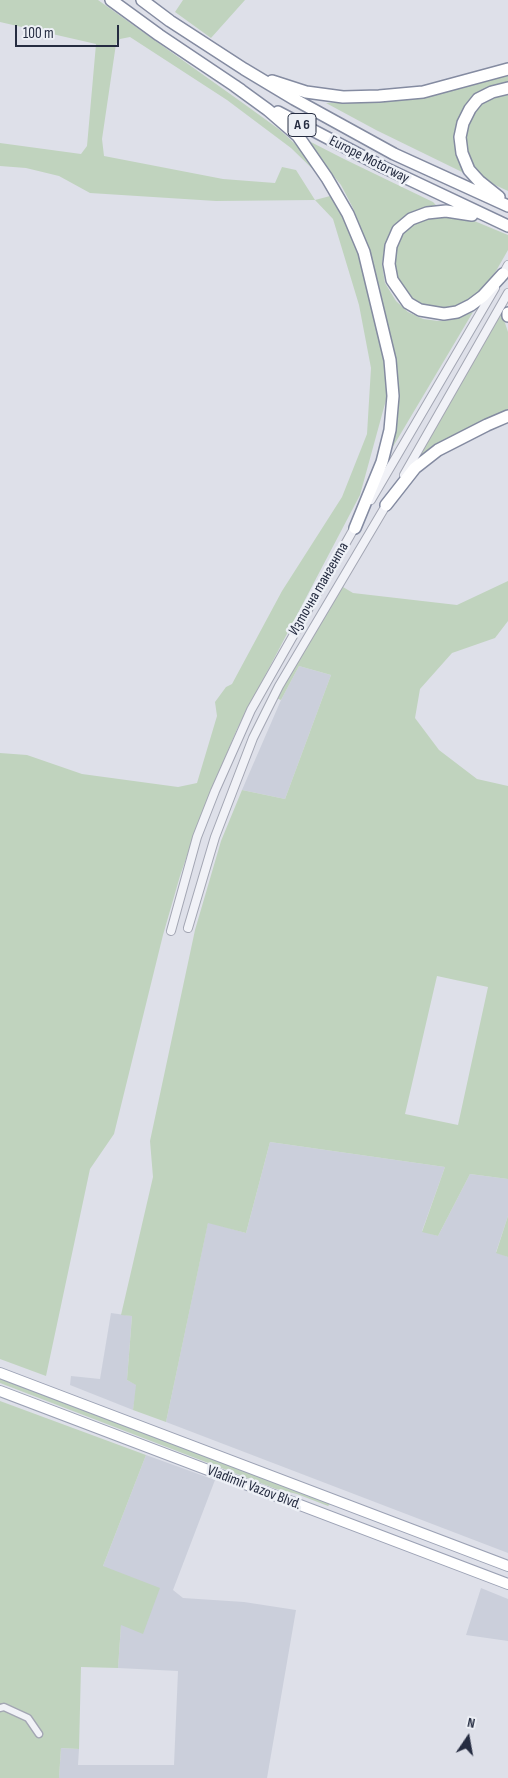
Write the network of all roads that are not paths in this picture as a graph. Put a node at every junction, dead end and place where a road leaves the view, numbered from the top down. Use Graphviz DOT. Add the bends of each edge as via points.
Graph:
graph roads {
  1 [pos="111,0"];
  2 [pos="142,0"];
  3 [pos="244,69"];
  4 [pos="508,69"];
  5 [pos="235,86"];
  6 [pos="508,88"];
  7 [pos="508,206"];
  8 [pos="493,220"];
  9 [pos="508,226"];
  10 [pos="505,270"];
  11 [pos="508,293"];
  12 [pos="508,416"];
  13 [pos="386,505"];
  14 [pos="355,528"];
  15 [pos="188,928"];
  16 [pos="171,931"];
  17 [pos="0,1373"];
  18 [pos="0,1391"];
  19 [pos="508,1566"];
  20 [pos="508,1584"];
  21 [pos="0,1708"];
  22 [pos="39,1734"];
  1 -- 5 [label="highway, Europe Motorway / A 6"];
  2 -- 3 [label="highway, Europe Motorway / A 6"];
  3 -- 4 [label="highway" via="306,92 379,96 423,92"];
  3 -- 7 [label="highway, Europe Motorway / A 6" via="394,154"];
  5 -- 8 [label="highway, Europe Motorway / A 6" via="347,150"];
  5 -- 14 [label="highway" via="298,136 348,214 364,252 390,360 393,396 390,430 382,462"];
  6 -- 7 [label="highway" via="478,99 463,123 460,137 469,170"];
  8 -- 9 [label="highway, Europe Motorway / A 6"];
  8 -- 10 [label="highway" via="446,211 411,219 398,230 391,246 389,264 392,280 408,303 420,310 444,314 471,305"];
  10 -- 14 [label="street, Източна тангента"];
  11 -- 13 [label="street, Източна тангента"];
  12 -- 13 [label="highway" via="438,450 415,468"];
  13 -- 15 [label="street, Източна тангента" via="283,679 253,738 215,837"];
  14 -- 16 [label="street, Източна тангента" via="251,710 197,837"];
  17 -- 19 [label="main road, Vladimir Vazov Blvd."];
  18 -- 20 [label="main road, Vladimir Vazov Blvd."];
  21 -- 22 [label="street" via="28,1718"];
}
